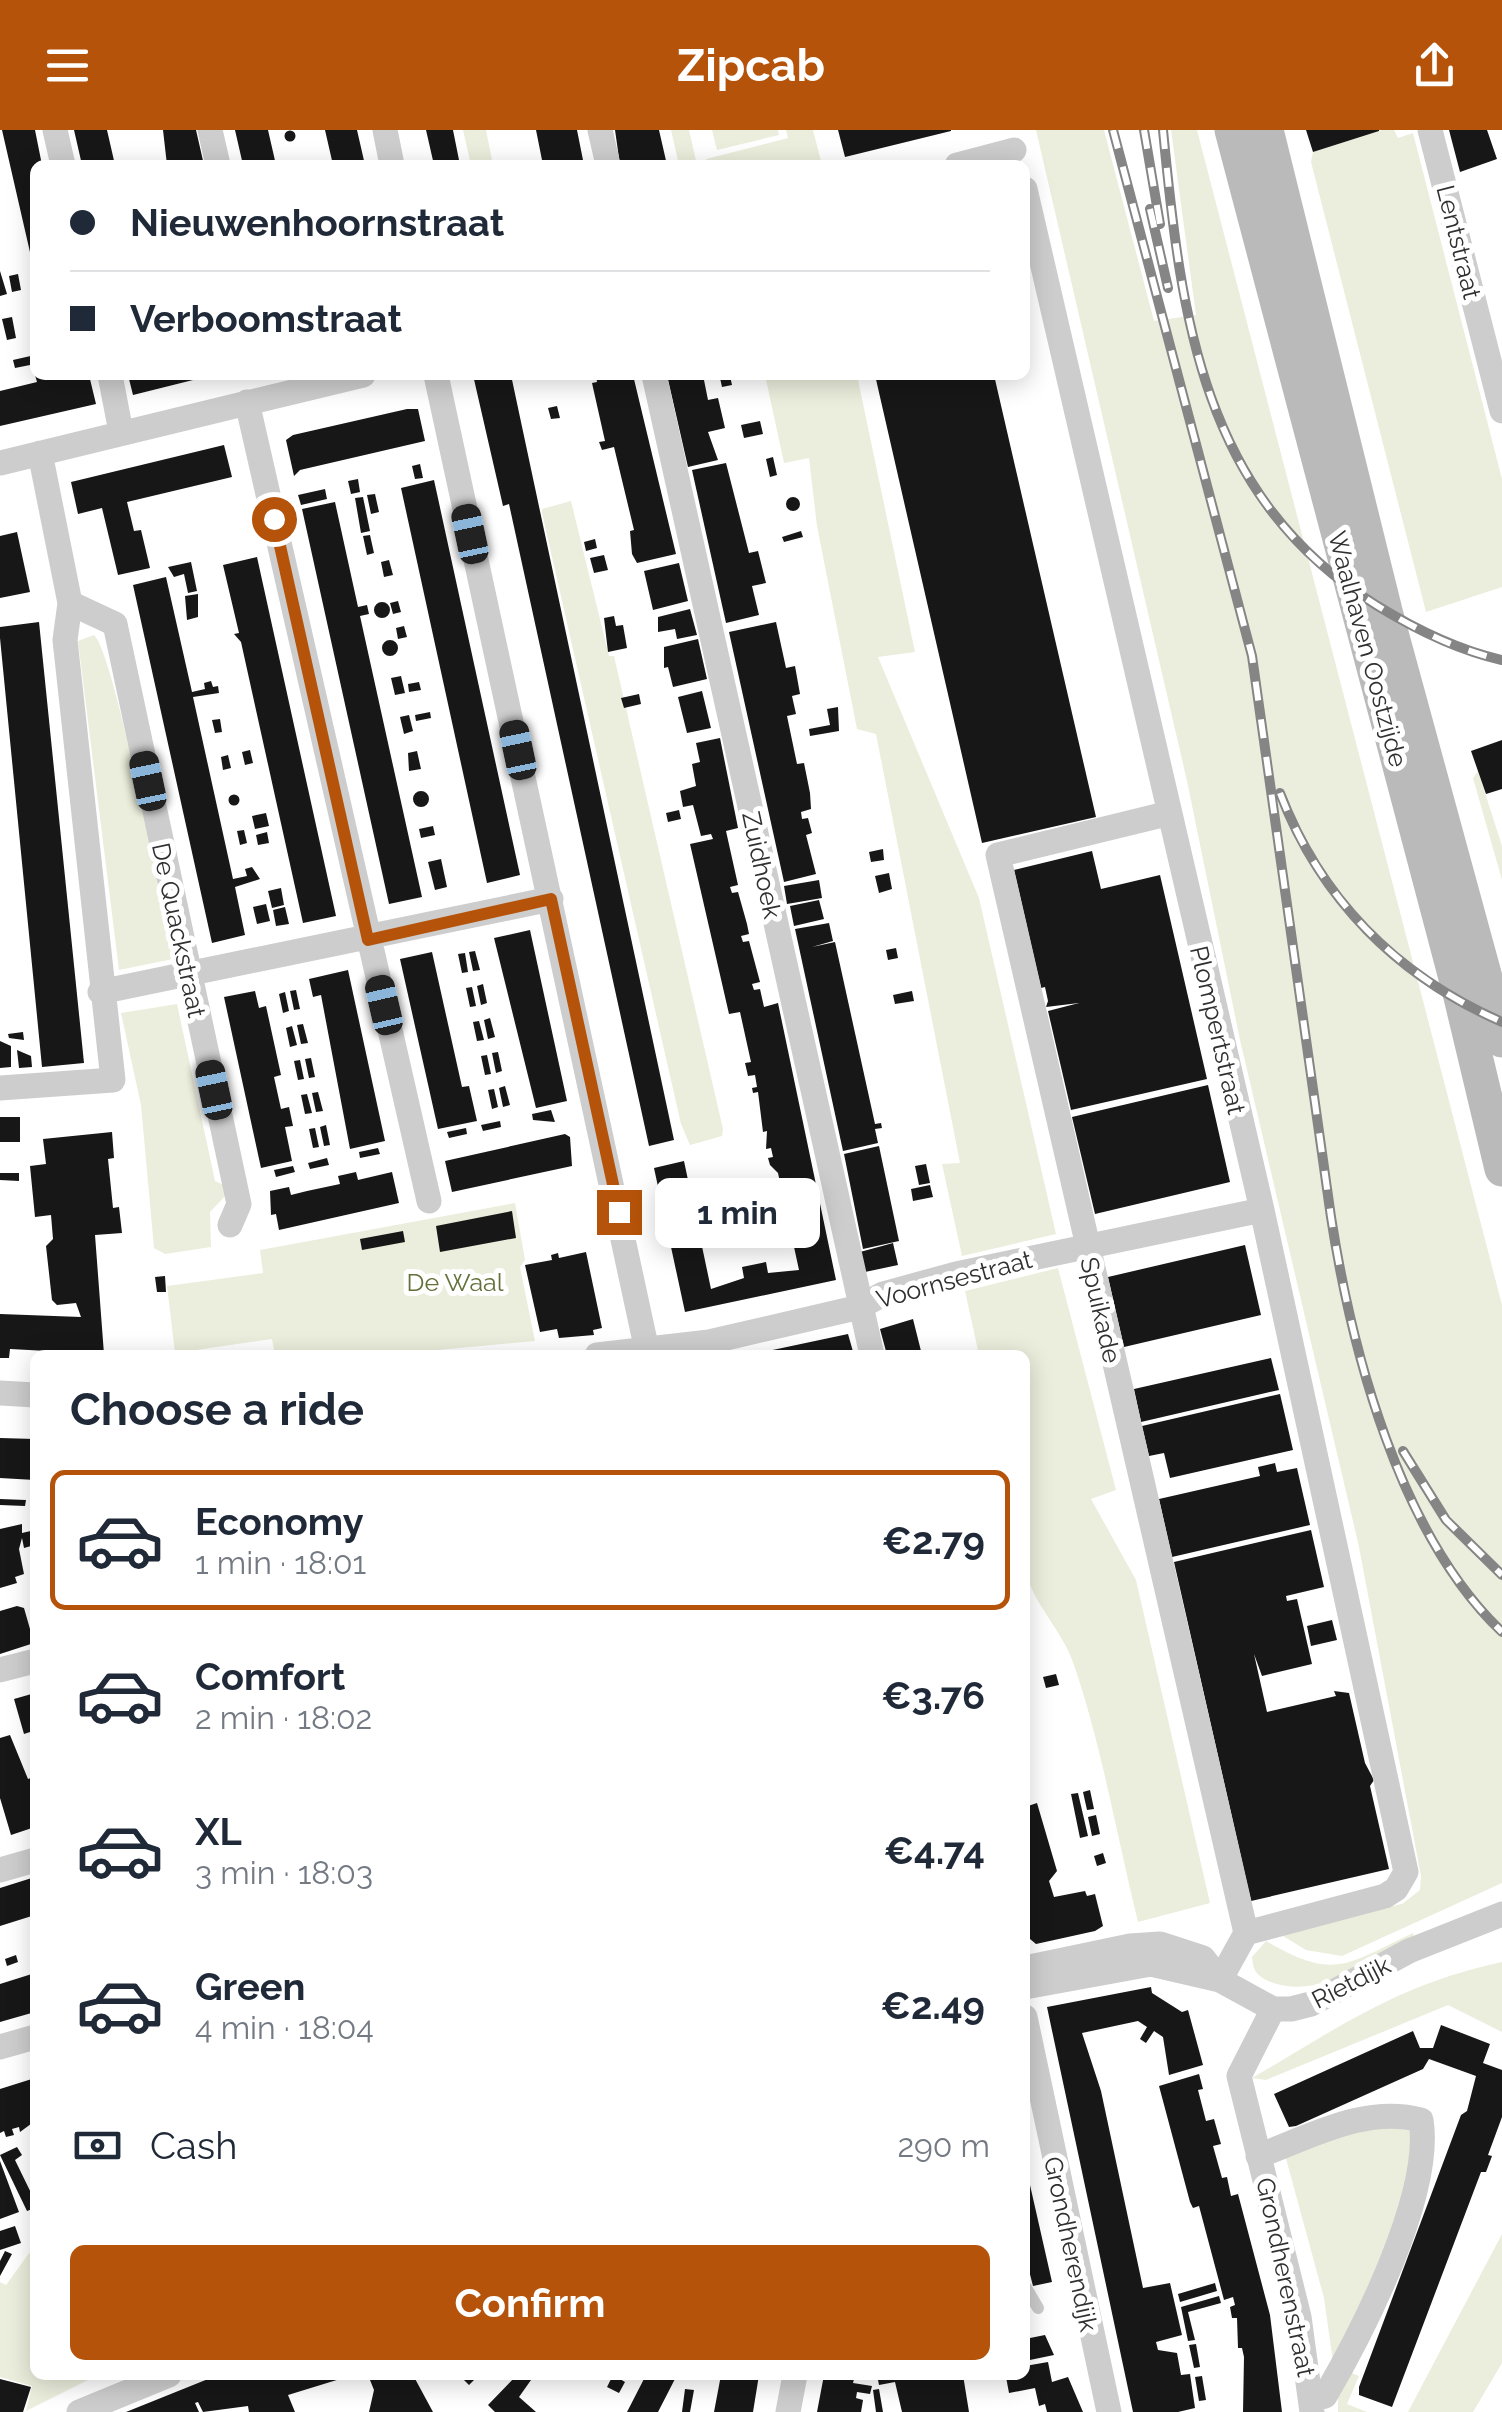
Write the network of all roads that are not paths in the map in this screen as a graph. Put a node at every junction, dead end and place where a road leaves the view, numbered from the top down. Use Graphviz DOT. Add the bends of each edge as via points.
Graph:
graph roads {
  1 [pos="55,130"];
  2 [pos="210,130"];
  3 [pos="385,130"];
  4 [pos="600,130"];
  5 [pos="1232,130"];
  6 [pos="1266,130"];
  7 [pos="1430,130"];
  8 [pos="1014,148"];
  9 [pos="62,160"];
  10 [pos="217,160"];
  11 [pos="391,160"];
  12 [pos="607,160"];
  13 [pos="974,160"];
  14 [pos="1030,212"];
  15 [pos="111,380"];
  16 [pos="333,380"];
  17 [pos="437,380"];
  18 [pos="655,380"];
  19 [pos="260,392"];
  20 [pos="1502,412"];
  21 [pos="121,432"];
  22 [pos="40,453"];
  23 [pos="0,463"];
  24 [pos="70,603"];
  25 [pos="1166,814"];
  26 [pos="551,899"];
  27 [pos="368,940"];
  28 [pos="1466,961"];
  29 [pos="188,976"];
  30 [pos="100,992"];
  31 [pos="1498,1011"];
  32 [pos="1475,1065"];
  33 [pos="0,1088"];
  34 [pos="1502,1169"];
  35 [pos="429,1201"];
  36 [pos="1262,1210"];
  37 [pos="230,1225"];
  38 [pos="1087,1248"];
  39 [pos="860,1307"];
  40 [pos="647,1350"];
  41 [pos="665,1350"];
  42 [pos="871,1350"];
  43 [pos="0,1393"];
  44 [pos="30,1395"];
  45 [pos="30,1662"];
  46 [pos="0,1670"];
  47 [pos="30,1861"];
  48 [pos="0,1870"];
  49 [pos="1496,1921"];
  50 [pos="1246,1934"];
  51 [pos="1030,1967"];
  52 [pos="1220,1980"];
  53 [pos="1030,1987"];
  54 [pos="1273,2009"];
  55 [pos="30,2038"];
  56 [pos="1030,2044"];
  57 [pos="0,2047"];
  58 [pos="1258,2156"];
  59 [pos="1030,2294"];
  60 [pos="1038,2308"];
  61 [pos="158,2380"];
  62 [pos="794,2380"];
  63 [pos="1312,2406"];
  64 [pos="79,2412"];
  65 [pos="788,2412"];
  66 [pos="1109,2412"];
  1 -- 9 [label="street"];
  2 -- 10 [label="street"];
  3 -- 11 [label="street"];
  4 -- 12 [label="street"];
  5 -- 28 [label="main road, Waalhaven Oostzijde"];
  6 -- 28 [label="main road, Waalhaven Oostzijde"];
  7 -- 20 [label="street, Lentstraat"];
  8 -- 13 [label="street"];
  14 -- 25 [label="street, Plompertstraat"];
  15 -- 21 [label="street"];
  16 -- 19 [label="street"];
  17 -- 26 [label="street"];
  18 -- 39 [label="street, Zuidhoek"];
  19 -- 21 [label="street"];
  19 -- 27 [label="street"];
  21 -- 22 [label="street"];
  22 -- 23 [label="street"];
  22 -- 24 [label="street"];
  24 -- 29 [label="street, De Quackstraat" via="114,624"];
  24 -- 30 [label="street" via="65,640"];
  25 -- 36 [label="street, Plompertstraat"];
  25 -- 38 [label="street, Spuikade" via="998,855"];
  26 -- 27 [label="street"];
  26 -- 40 [label="street"];
  27 -- 29 [label="street"];
  27 -- 35 [label="street"];
  28 -- 31 [label="main road, Waalhaven Oostzijde"];
  28 -- 32 [label="main road, Waalhaven Oostzijde"];
  29 -- 30 [label="street"];
  29 -- 37 [label="street, De Quackstraat" via="238,1204"];
  30 -- 33 [label="street" via="112,1080"];
  31 -- 32 [label="street" via="1475,1044"];
  32 -- 34 [label="main road, Waalhaven Oostzijde"];
  36 -- 38 [label="street, Voornsestraat"];
  36 -- 50 [label="street, Plompertstraat" via="1406,1872 1386,1896"];
  38 -- 39 [label="street, Voornsestraat" via="956,1274"];
  38 -- 50 [label="street, Spuikade"];
  39 -- 41 [label="street, Voornsestraat"];
  39 -- 42 [label="street, Zuidhoek"];
  43 -- 44 [label="street"];
  45 -- 46 [label="street"];
  47 -- 48 [label="street"];
  49 -- 54 [label="street, Rietdijk" via="1410,1951 1311,2004"];
  50 -- 52 [label="street"];
  51 -- 52 [label="street" via="1160,1944 1203,1958"];
  52 -- 53 [label="street" via="1152,1964"];
  52 -- 54 [label="street"];
  54 -- 58 [label="street, Grondherenstraat" via="1240,2076"];
  55 -- 57 [label="street"];
  56 -- 66 [label="street, Grondherendijk"];
  58 -- 63 [label="street, Grondherenstraat" via="1299,2318"];
  58 -- 63 [label="street, Grondherenstraat" via="1392,2112 1420,2120 1425,2147 1394,2251 1355,2344"];
  59 -- 60 [label="lane"];
  61 -- 64 [label="street"];
  62 -- 65 [label="street"];
}
